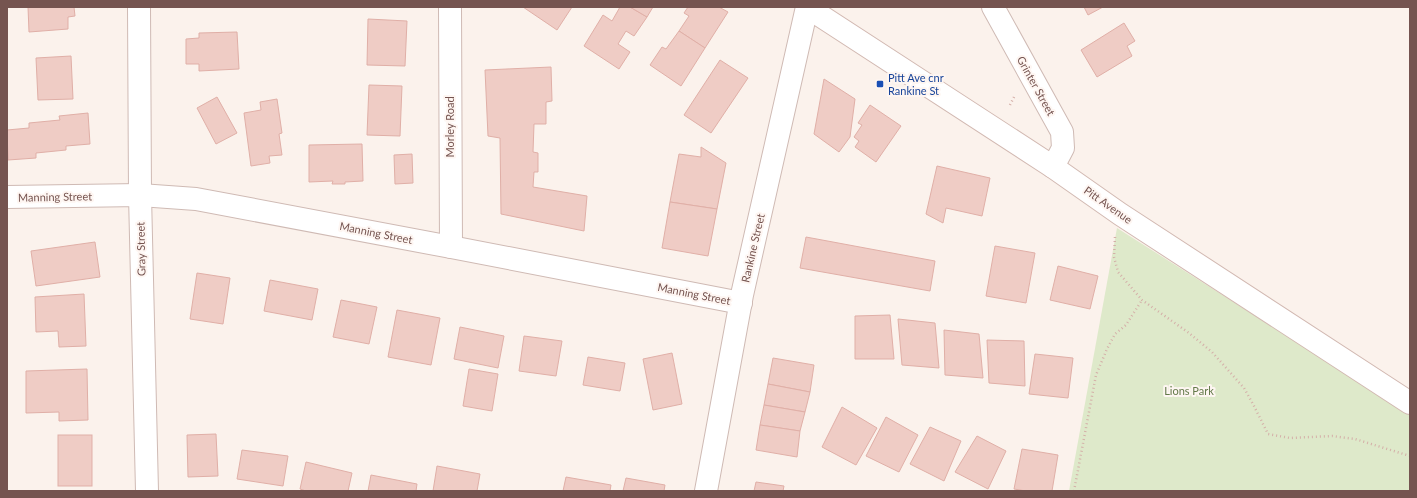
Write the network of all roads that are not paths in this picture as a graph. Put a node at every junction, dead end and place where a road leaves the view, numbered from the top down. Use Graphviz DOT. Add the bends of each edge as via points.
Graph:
graph roads {
  1 [pos="139,7"];
  2 [pos="450,7"];
  3 [pos="807,7"];
  4 [pos="993,7"];
  5 [pos="1053,167"];
  6 [pos="140,195"];
  7 [pos="7,197"];
  8 [pos="451,247"];
  9 [pos="741,303"];
  10 [pos="1410,403"];
  11 [pos="147,491"];
  12 [pos="706,491"];
  1 -- 6 [label="street, Gray Street"];
  2 -- 8 [label="street, Morley Road"];
  3 -- 5 [label="street, Pitt Avenue"];
  3 -- 9 [label="street, Rankine Street"];
  4 -- 5 [label="street, Grinter Street" via="1062,132 1063,148"];
  5 -- 10 [label="street, Pitt Avenue" via="1120,214"];
  6 -- 7 [label="street, Manning Street"];
  6 -- 8 [label="street, Manning Street" via="196,199"];
  6 -- 11 [label="street, Gray Street"];
  8 -- 9 [label="street, Manning Street"];
  9 -- 12 [label="street, Rankine Street"];
}
